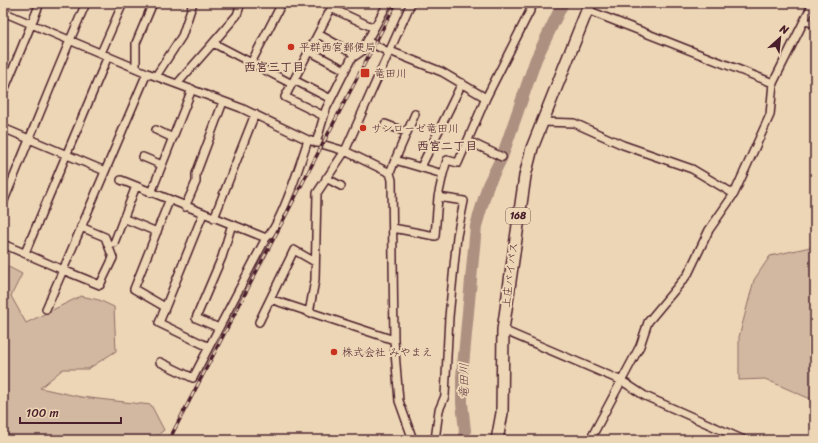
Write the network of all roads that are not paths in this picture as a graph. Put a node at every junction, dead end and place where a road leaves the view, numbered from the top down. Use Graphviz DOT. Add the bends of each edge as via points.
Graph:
graph roads {
  1 [pos="40,3"];
  2 [pos="86,3"];
  3 [pos="123,3"];
  4 [pos="153,3"];
  5 [pos="193,3"];
  6 [pos="242,3"];
  7 [pos="282,3"];
  8 [pos="388,3"];
  9 [pos="411,3"];
  10 [pos="534,3"];
  11 [pos="813,3"];
  12 [pos="333,5"];
  13 [pos="588,6"];
  14 [pos="3,12"];
  15 [pos="805,21"];
  16 [pos="32,24"];
  17 [pos="815,24"];
  18 [pos="374,28"];
  19 [pos="318,34"];
  20 [pos="70,39"];
  21 [pos="367,40"];
  22 [pos="213,43"];
  23 [pos="309,51"];
  24 [pos="390,52"];
  25 [pos="101,53"];
  26 [pos="356,54"];
  27 [pos="108,56"];
  28 [pos="251,63"];
  29 [pos="136,68"];
  30 [pos="345,70"];
  31 [pos="147,72"];
  32 [pos="156,76"];
  33 [pos="293,82"];
  34 [pos="462,83"];
  35 [pos="772,83"];
  36 [pos="177,84"];
  37 [pos="192,90"];
  38 [pos="3,93"];
  39 [pos="331,98"];
  40 [pos="486,98"];
  41 [pos="223,102"];
  42 [pos="255,114"];
  43 [pos="415,114"];
  44 [pos="324,116"];
  45 [pos="542,122"];
  46 [pos="385,124"];
  47 [pos="3,128"];
  48 [pos="156,130"];
  49 [pos="406,132"];
  50 [pos="173,138"];
  51 [pos="30,140"];
  52 [pos="308,140"];
  53 [pos="468,141"];
  54 [pos="316,143"];
  55 [pos="344,151"];
  56 [pos="67,155"];
  57 [pos="143,157"];
  58 [pos="502,157"];
  59 [pos="395,160"];
  60 [pos="162,165"];
  61 [pos="421,167"];
  62 [pos="105,171"];
  63 [pos="390,173"];
  64 [pos="443,174"];
  65 [pos="326,178"];
  66 [pos="121,180"];
  67 [pos="136,186"];
  68 [pos="341,186"];
  69 [pos="151,193"];
  70 [pos="734,194"];
  71 [pos="438,197"];
  72 [pos="169,201"];
  73 [pos="3,202"];
  74 [pos="185,207"];
  75 [pos="203,214"];
  76 [pos="123,218"];
  77 [pos="214,218"];
  78 [pos="232,224"];
  79 [pos="81,227"];
  80 [pos="393,228"];
  81 [pos="157,232"];
  82 [pos="266,238"];
  83 [pos="114,243"];
  84 [pos="3,244"];
  85 [pos="25,253"];
  86 [pos="315,262"];
  87 [pos="63,270"];
  88 [pos="270,300"];
  89 [pos="165,307"];
  90 [pos="46,309"];
  91 [pos="309,313"];
  92 [pos="259,322"];
  93 [pos="219,328"];
  94 [pos="503,330"];
  95 [pos="394,340"];
  96 [pos="209,347"];
  97 [pos="160,362"];
  98 [pos="622,381"];
  99 [pos="413,440"];
  100 [pos="435,440"];
  101 [pos="497,440"];
  102 [pos="590,440"];
  103 [pos="744,440"];
  1 -- 16 [label="street"];
  2 -- 20 [label="street"];
  3 -- 25 [label="street"];
  4 -- 29 [label="street" via="136,43"];
  5 -- 32 [label="street" via="182,36"];
  6 -- 22 [label="street" via="237,15"];
  7 -- 28 [label="street"];
  8 -- 18 [label="street"];
  9 -- 24 [label="street"];
  10 -- 40 [label="street"];
  11 -- 15 [label="street"];
  12 -- 18 [label="street"];
  12 -- 19 [label="street"];
  13 -- 35 [label="street"];
  13 -- 45 [label="highway, 上庄バイパス / 168"];
  14 -- 16 [label="street"];
  15 -- 17 [label="street"];
  15 -- 35 [label="street"];
  16 -- 20 [label="street"];
  16 -- 38 [label="street"];
  18 -- 21 [label="street"];
  19 -- 23 [label="street"];
  19 -- 26 [label="street"];
  20 -- 25 [label="street"];
  20 -- 51 [label="street"];
  21 -- 24 [label="street"];
  21 -- 26 [label="street" via="361,52"];
  22 -- 28 [label="street"];
  22 -- 36 [label="street"];
  23 -- 30 [label="street"];
  23 -- 33 [label="street"];
  24 -- 34 [label="street" via="442,72"];
  24 -- 55 [label="street"];
  25 -- 27 [label="street"];
  26 -- 30 [label="street"];
  27 -- 29 [label="street"];
  27 -- 56 [label="street"];
  28 -- 33 [label="street"];
  29 -- 31 [label="street"];
  30 -- 39 [label="street"];
  31 -- 32 [label="street"];
  31 -- 62 [label="street"];
  32 -- 36 [label="street"];
  33 -- 39 [label="street"];
  33 -- 44 [label="street" via="285,97"];
  34 -- 40 [label="street"];
  34 -- 61 [label="street"];
  35 -- 70 [label="street" via="770,115"];
  36 -- 37 [label="street"];
  37 -- 41 [label="street"];
  37 -- 50 [label="street"];
  39 -- 44 [label="street"];
  40 -- 53 [label="street"];
  41 -- 42 [label="street"];
  41 -- 74 [label="street"];
  42 -- 52 [label="street"];
  42 -- 77 [label="street"];
  43 -- 49 [label="street"];
  44 -- 54 [label="street"];
  45 -- 70 [label="street" via="574,123 623,145 692,169"];
  45 -- 94 [label="highway, 上庄バイパス / 168" via="525,176"];
  46 -- 49 [label="street"];
  47 -- 51 [label="street"];
  48 -- 50 [label="street"];
  49 -- 59 [label="street"];
  50 -- 60 [label="street"];
  51 -- 56 [label="street"];
  51 -- 73 [label="street"];
  52 -- 54 [label="street"];
  52 -- 82 [label="street" via="284,207"];
  53 -- 58 [label="street"];
  53 -- 64 [label="street" via="458,164 447,160"];
  54 -- 55 [label="street"];
  55 -- 63 [label="street"];
  55 -- 65 [label="street"];
  56 -- 62 [label="street"];
  56 -- 85 [label="street"];
  57 -- 60 [label="street"];
  59 -- 61 [label="street"];
  59 -- 63 [label="street"];
  60 -- 69 [label="street"];
  61 -- 64 [label="street"];
  62 -- 79 [label="street"];
  63 -- 80 [label="street"];
  64 -- 71 [label="street"];
  65 -- 68 [label="street"];
  65 -- 86 [label="street" via="316,193"];
  66 -- 67 [label="street"];
  67 -- 69 [label="street"];
  67 -- 76 [label="street"];
  69 -- 72 [label="street"];
  70 -- 98 [label="street" via="709,230 688,274 648,322 640,346"];
  71 -- 80 [label="street" via="435,236"];
  71 -- 100 [label="street" via="464,201 457,236 449,317 445,396 438,410"];
  72 -- 74 [label="street"];
  72 -- 81 [label="street"];
  74 -- 75 [label="street"];
  75 -- 77 [label="street"];
  75 -- 89 [label="street"];
  76 -- 81 [label="street"];
  76 -- 83 [label="street"];
  77 -- 78 [label="street"];
  78 -- 82 [label="street"];
  78 -- 93 [label="street" via="222,257 196,318"];
  79 -- 87 [label="street"];
  79 -- 87 [label="street" via="105,237 113,258 100,286"];
  80 -- 95 [label="street"];
  81 -- 89 [label="street" via="134,289"];
  82 -- 93 [label="street"];
  84 -- 85 [label="street"];
  85 -- 87 [label="street"];
  86 -- 88 [label="street" via="294,250"];
  86 -- 91 [label="street" via="315,280"];
  87 -- 90 [label="street"];
  88 -- 91 [label="street"];
  88 -- 92 [label="street"];
  89 -- 96 [label="street" via="159,323"];
  91 -- 95 [label="street"];
  93 -- 96 [label="street"];
  94 -- 98 [label="street"];
  94 -- 101 [label="highway, 上庄バイパス / 168" via="502,412"];
  95 -- 99 [label="street" via="399,401"];
  96 -- 97 [label="street" via="193,378"];
  98 -- 102 [label="street"];
  98 -- 103 [label="street" via="645,396"];
}
